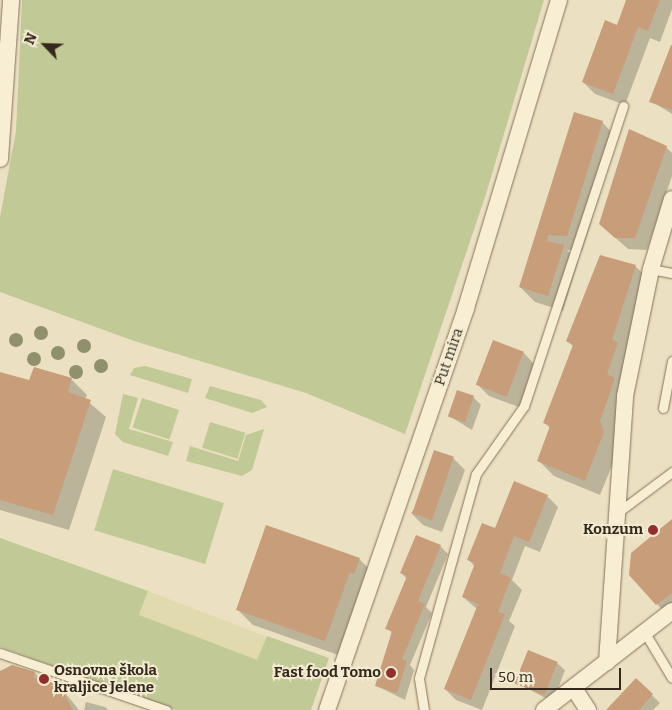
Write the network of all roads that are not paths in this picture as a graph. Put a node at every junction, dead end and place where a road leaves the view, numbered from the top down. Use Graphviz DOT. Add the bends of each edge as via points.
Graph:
graph roads {
  1 [pos="11,0"];
  2 [pos="559,0"];
  3 [pos="623,106"];
  4 [pos="0,158"];
  5 [pos="672,199"];
  6 [pos="652,269"];
  7 [pos="672,273"];
  8 [pos="672,361"];
  9 [pos="663,408"];
  10 [pos="672,472"];
  11 [pos="615,514"];
  12 [pos="672,611"];
  13 [pos="645,633"];
  14 [pos="0,653"];
  15 [pos="606,662"];
  16 [pos="672,678"];
  17 [pos="576,690"];
  18 [pos="166,710"];
  19 [pos="327,710"];
  20 [pos="424,710"];
  21 [pos="544,710"];
  22 [pos="588,710"];
  1 -- 4 [label="street"];
  2 -- 19 [label="street, Put mira" via="466,308"];
  3 -- 20 [label="lane" via="524,406 476,474 419,678"];
  5 -- 6 [label="street"];
  6 -- 7 [label="lane"];
  6 -- 11 [label="street" via="625,396"];
  8 -- 9 [label="lane"];
  10 -- 11 [label="lane"];
  11 -- 15 [label="street"];
  12 -- 13 [label="street"];
  13 -- 15 [label="street"];
  13 -- 16 [label="lane"];
  14 -- 18 [label="lane"];
  15 -- 17 [label="street"];
  17 -- 21 [label="street"];
  17 -- 22 [label="street"];
}
